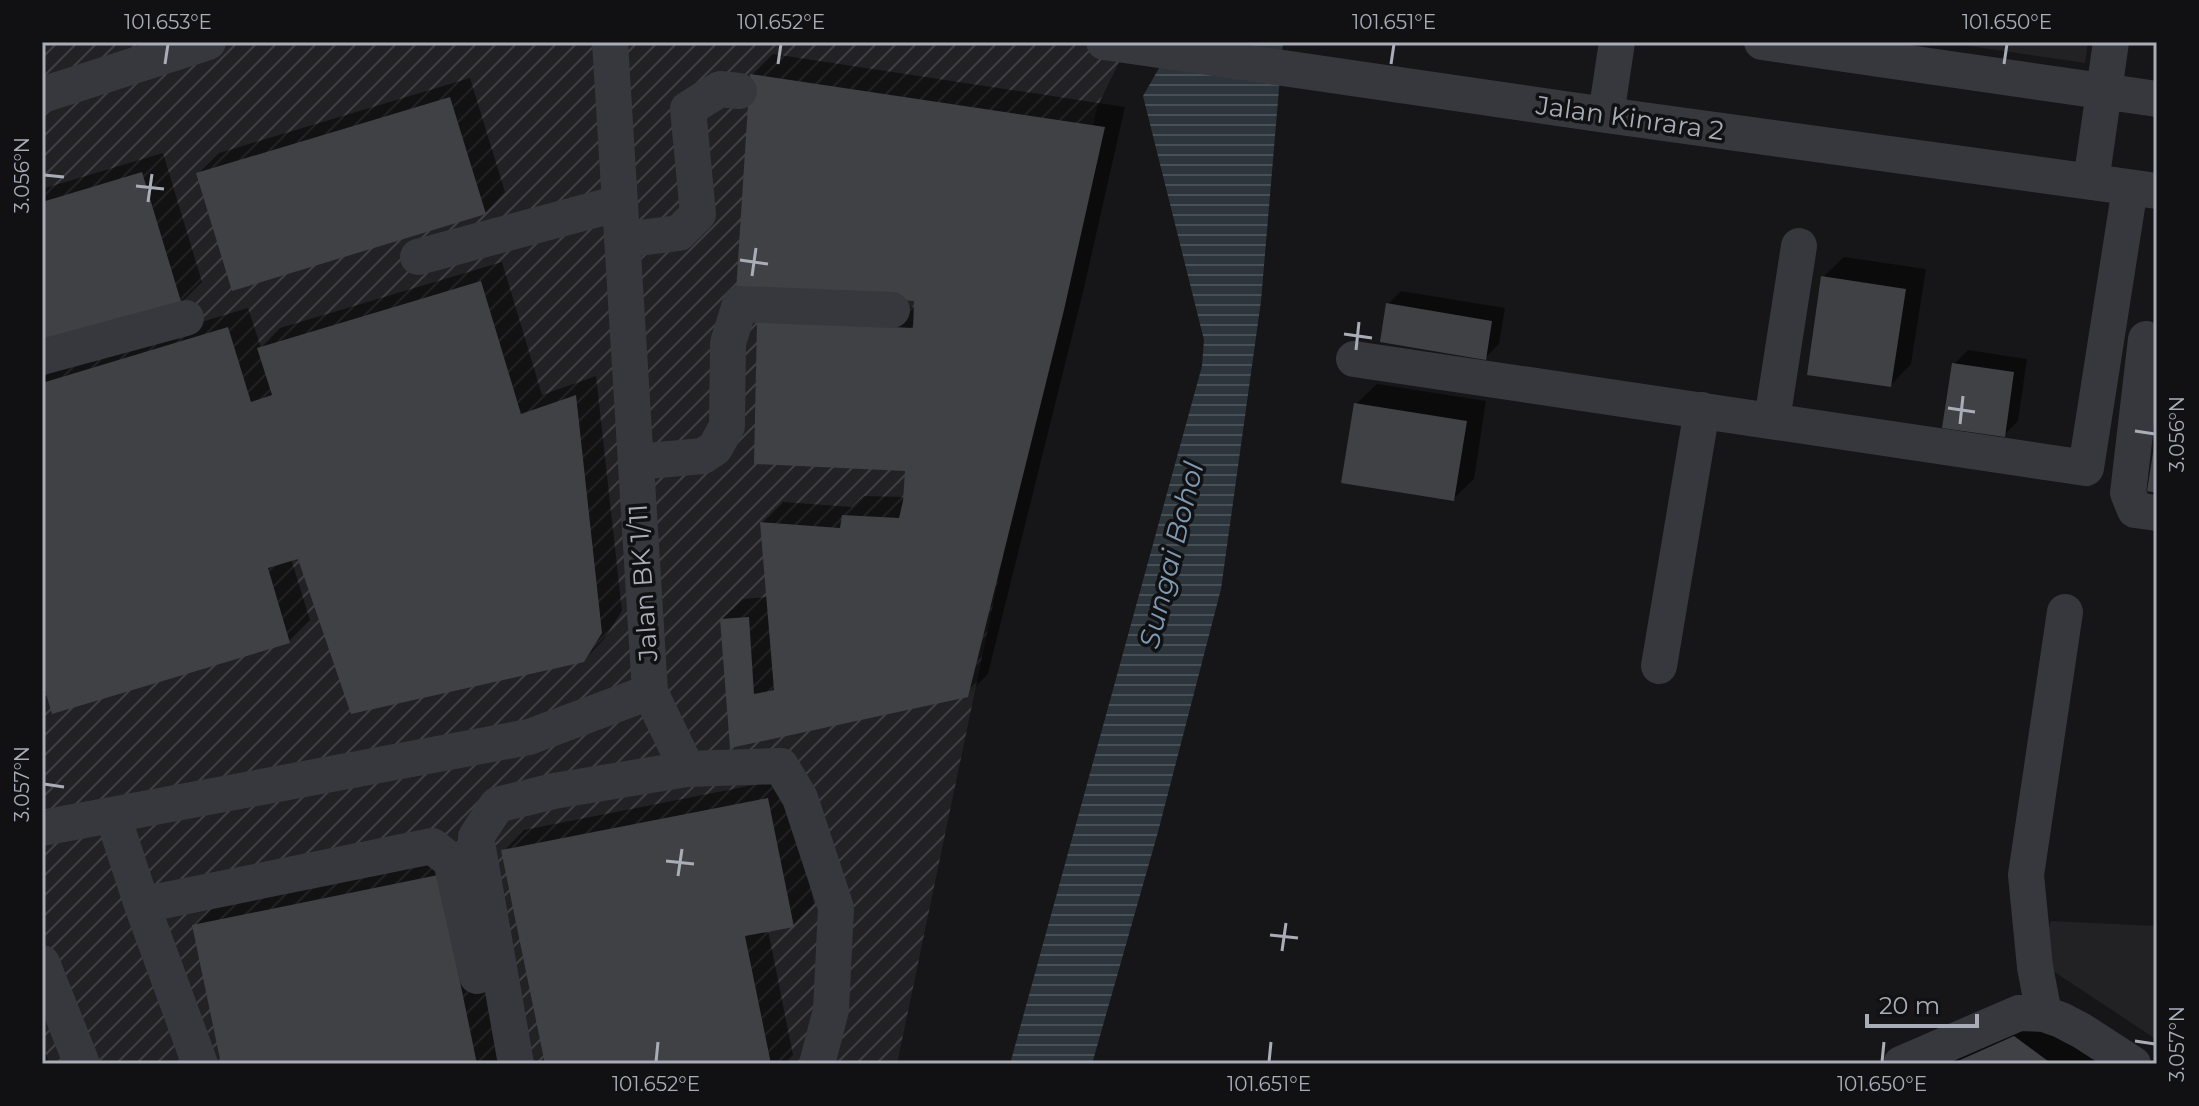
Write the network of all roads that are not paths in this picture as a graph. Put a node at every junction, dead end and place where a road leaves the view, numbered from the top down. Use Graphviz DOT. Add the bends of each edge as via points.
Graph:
graph roads {
  1 [pos="208,42"];
  2 [pos="610,42"];
  3 [pos="1617,42"];
  4 [pos="1762,42"];
  5 [pos="2111,42"];
  6 [pos="1119,44"];
  7 [pos="1911,53"];
  8 [pos="739,91"];
  9 [pos="2104,91"];
  10 [pos="42,95"];
  11 [pos="2157,99"];
  12 [pos="1606,115"];
  13 [pos="2091,182"];
  14 [pos="2144,190"];
  15 [pos="620,203"];
  16 [pos="622,240"];
  17 [pos="1799,246"];
  18 [pos="418,257"];
  19 [pos="892,310"];
  20 [pos="186,318"];
  21 [pos="2106,339"];
  22 [pos="2152,340"];
  23 [pos="42,357"];
  24 [pos="1354,359"];
  25 [pos="1702,410"];
  26 [pos="1772,420"];
  27 [pos="636,462"];
  28 [pos="2157,513"];
  29 [pos="2065,612"];
  30 [pos="1659,666"];
  31 [pos="650,692"];
  32 [pos="687,769"];
  33 [pos="113,816"];
  34 [pos="42,828"];
  35 [pos="142,905"];
  36 [pos="42,963"];
  37 [pos="2044,1014"];
  38 [pos="82,1064"];
  39 [pos="200,1064"];
  40 [pos="496,1064"];
  41 [pos="516,1064"];
  42 [pos="817,1064"];
  43 [pos="1901,1064"];
  44 [pos="2133,1064"];
  1 -- 10 [label="street"];
  2 -- 15 [label="street, Jalan BK 1/11"];
  3 -- 12 [label="street"];
  4 -- 7 [label="street"];
  5 -- 9 [label="street"];
  6 -- 12 [label="street, Jalan Kinrara 2"];
  7 -- 9 [label="street"];
  8 -- 16 [label="street" via="720,89 688,109 698,214 679,233"];
  9 -- 11 [label="street"];
  9 -- 13 [label="street"];
  12 -- 13 [label="street, Jalan Kinrara 2"];
  13 -- 14 [label="street, Jalan Kinrara 2"];
  14 -- 21 [label="street"];
  15 -- 16 [label="street, Jalan BK 1/11"];
  15 -- 18 [label="street"];
  16 -- 27 [label="street, Jalan BK 1/11"];
  17 -- 26 [label="street"];
  19 -- 27 [label="street" via="740,304 728,343 727,426 715,448 703,456"];
  20 -- 23 [label="street"];
  21 -- 22 [label="street"];
  21 -- 26 [label="street" via="2086,468"];
  22 -- 28 [label="street" via="2128,493 2135,510"];
  24 -- 25 [label="street"];
  25 -- 26 [label="street"];
  25 -- 30 [label="street"];
  27 -- 31 [label="street, Jalan BK 1/11"];
  29 -- 37 [label="street" via="2026,875"];
  31 -- 32 [label="street"];
  31 -- 33 [label="street, Jalan BK 1/11" via="529,737"];
  32 -- 41 [label="street" via="497,805 476,837"];
  32 -- 42 [label="street" via="781,766 800,798 836,908 831,1010"];
  33 -- 34 [label="street, Jalan BK 1/11"];
  33 -- 35 [label="street"];
  35 -- 39 [label="street"];
  35 -- 40 [label="street" via="432,846 451,861"];
  36 -- 38 [label="street"];
  37 -- 43 [label="street" via="2019,1013"];
  37 -- 44 [label="street"];
}
